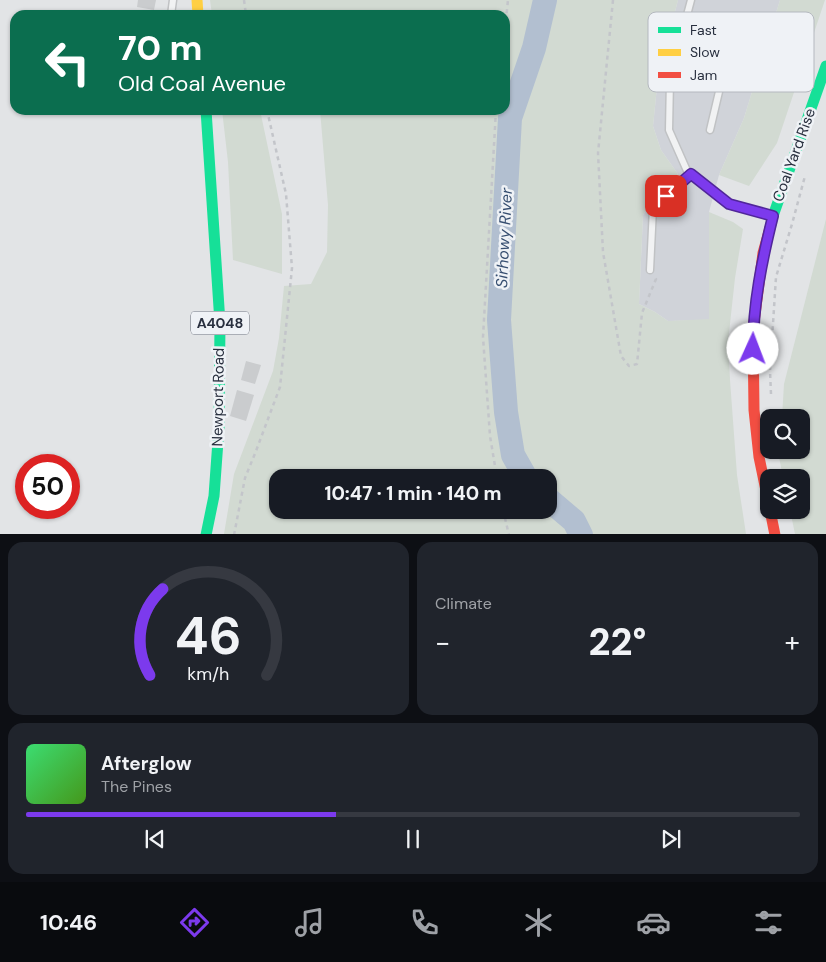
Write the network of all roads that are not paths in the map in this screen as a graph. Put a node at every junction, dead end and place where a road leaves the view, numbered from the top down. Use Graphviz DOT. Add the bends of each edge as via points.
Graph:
graph roads {
  1 [pos="826,66"];
  2 [pos="670,92"];
  3 [pos="719,92"];
  4 [pos="206,115"];
  5 [pos="710,130"];
  6 [pos="691,174"];
  7 [pos="773,216"];
  8 [pos="650,270"];
  9 [pos="762,469"];
  10 [pos="772,519"];
  11 [pos="206,534"];
  12 [pos="775,534"];
  1 -- 7 [label="main road, Coal Yard Rise"];
  2 -- 6 [label="lane" via="669,130"];
  3 -- 5 [label="lane"];
  4 -- 11 [label="main road, Newport Road / A4048" via="220,332 219,427 214,496"];
  6 -- 7 [label="lane" via="729,204"];
  6 -- 8 [label="lane" via="653,208"];
  7 -- 9 [label="main road, Coal Yard Rise" via="762,262 753,330 754,410"];
  10 -- 12 [label="main road"];
}
